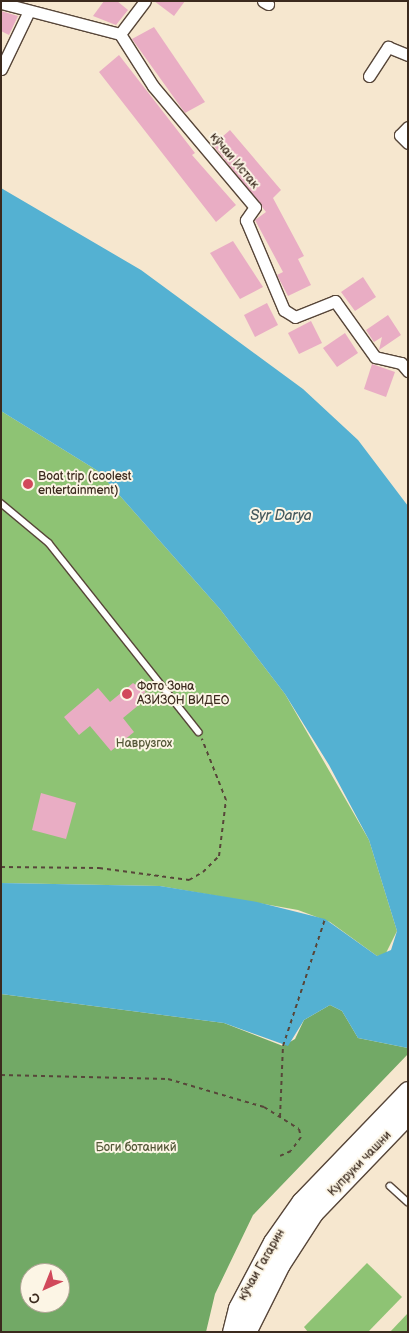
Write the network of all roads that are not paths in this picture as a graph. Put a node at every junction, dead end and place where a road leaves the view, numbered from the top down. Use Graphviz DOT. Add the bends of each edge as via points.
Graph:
graph roads {
  1 [pos="145,1"];
  2 [pos="1,3"];
  3 [pos="28,13"];
  4 [pos="120,34"];
  5 [pos="408,55"];
  6 [pos="1,69"];
  7 [pos="369,76"];
  8 [pos="408,127"];
  9 [pos="408,143"];
  10 [pos="408,370"];
  11 [pos="1,503"];
  12 [pos="199,732"];
  13 [pos="408,1091"];
  14 [pos="408,1114"];
  15 [pos="390,1186"];
  16 [pos="408,1202"];
  17 [pos="307,1207"];
  18 [pos="232,1332"];
  19 [pos="246,1332"];
  1 -- 4 [label="street"];
  2 -- 3 [label="street"];
  3 -- 4 [label="street"];
  3 -- 6 [label="street"];
  4 -- 10 [label="street, кӯчаи Истак" via="153,86 255,207 246,220 284,310 295,317 335,301 376,357 401,363"];
  5 -- 7 [label="street" via="388,47"];
  8 -- 9 [label="street" via="400,136"];
  11 -- 12 [label="lane" via="49,543"];
  13 -- 17 [label="highway"];
  14 -- 17 [label="highway, Купруки чашни"];
  15 -- 16 [label="lane"];
  17 -- 18 [label="highway, кӯчаи Гагарин" via="273,1242 238,1308"];
  17 -- 19 [label="highway, кӯчаи Гагарин"];
}
